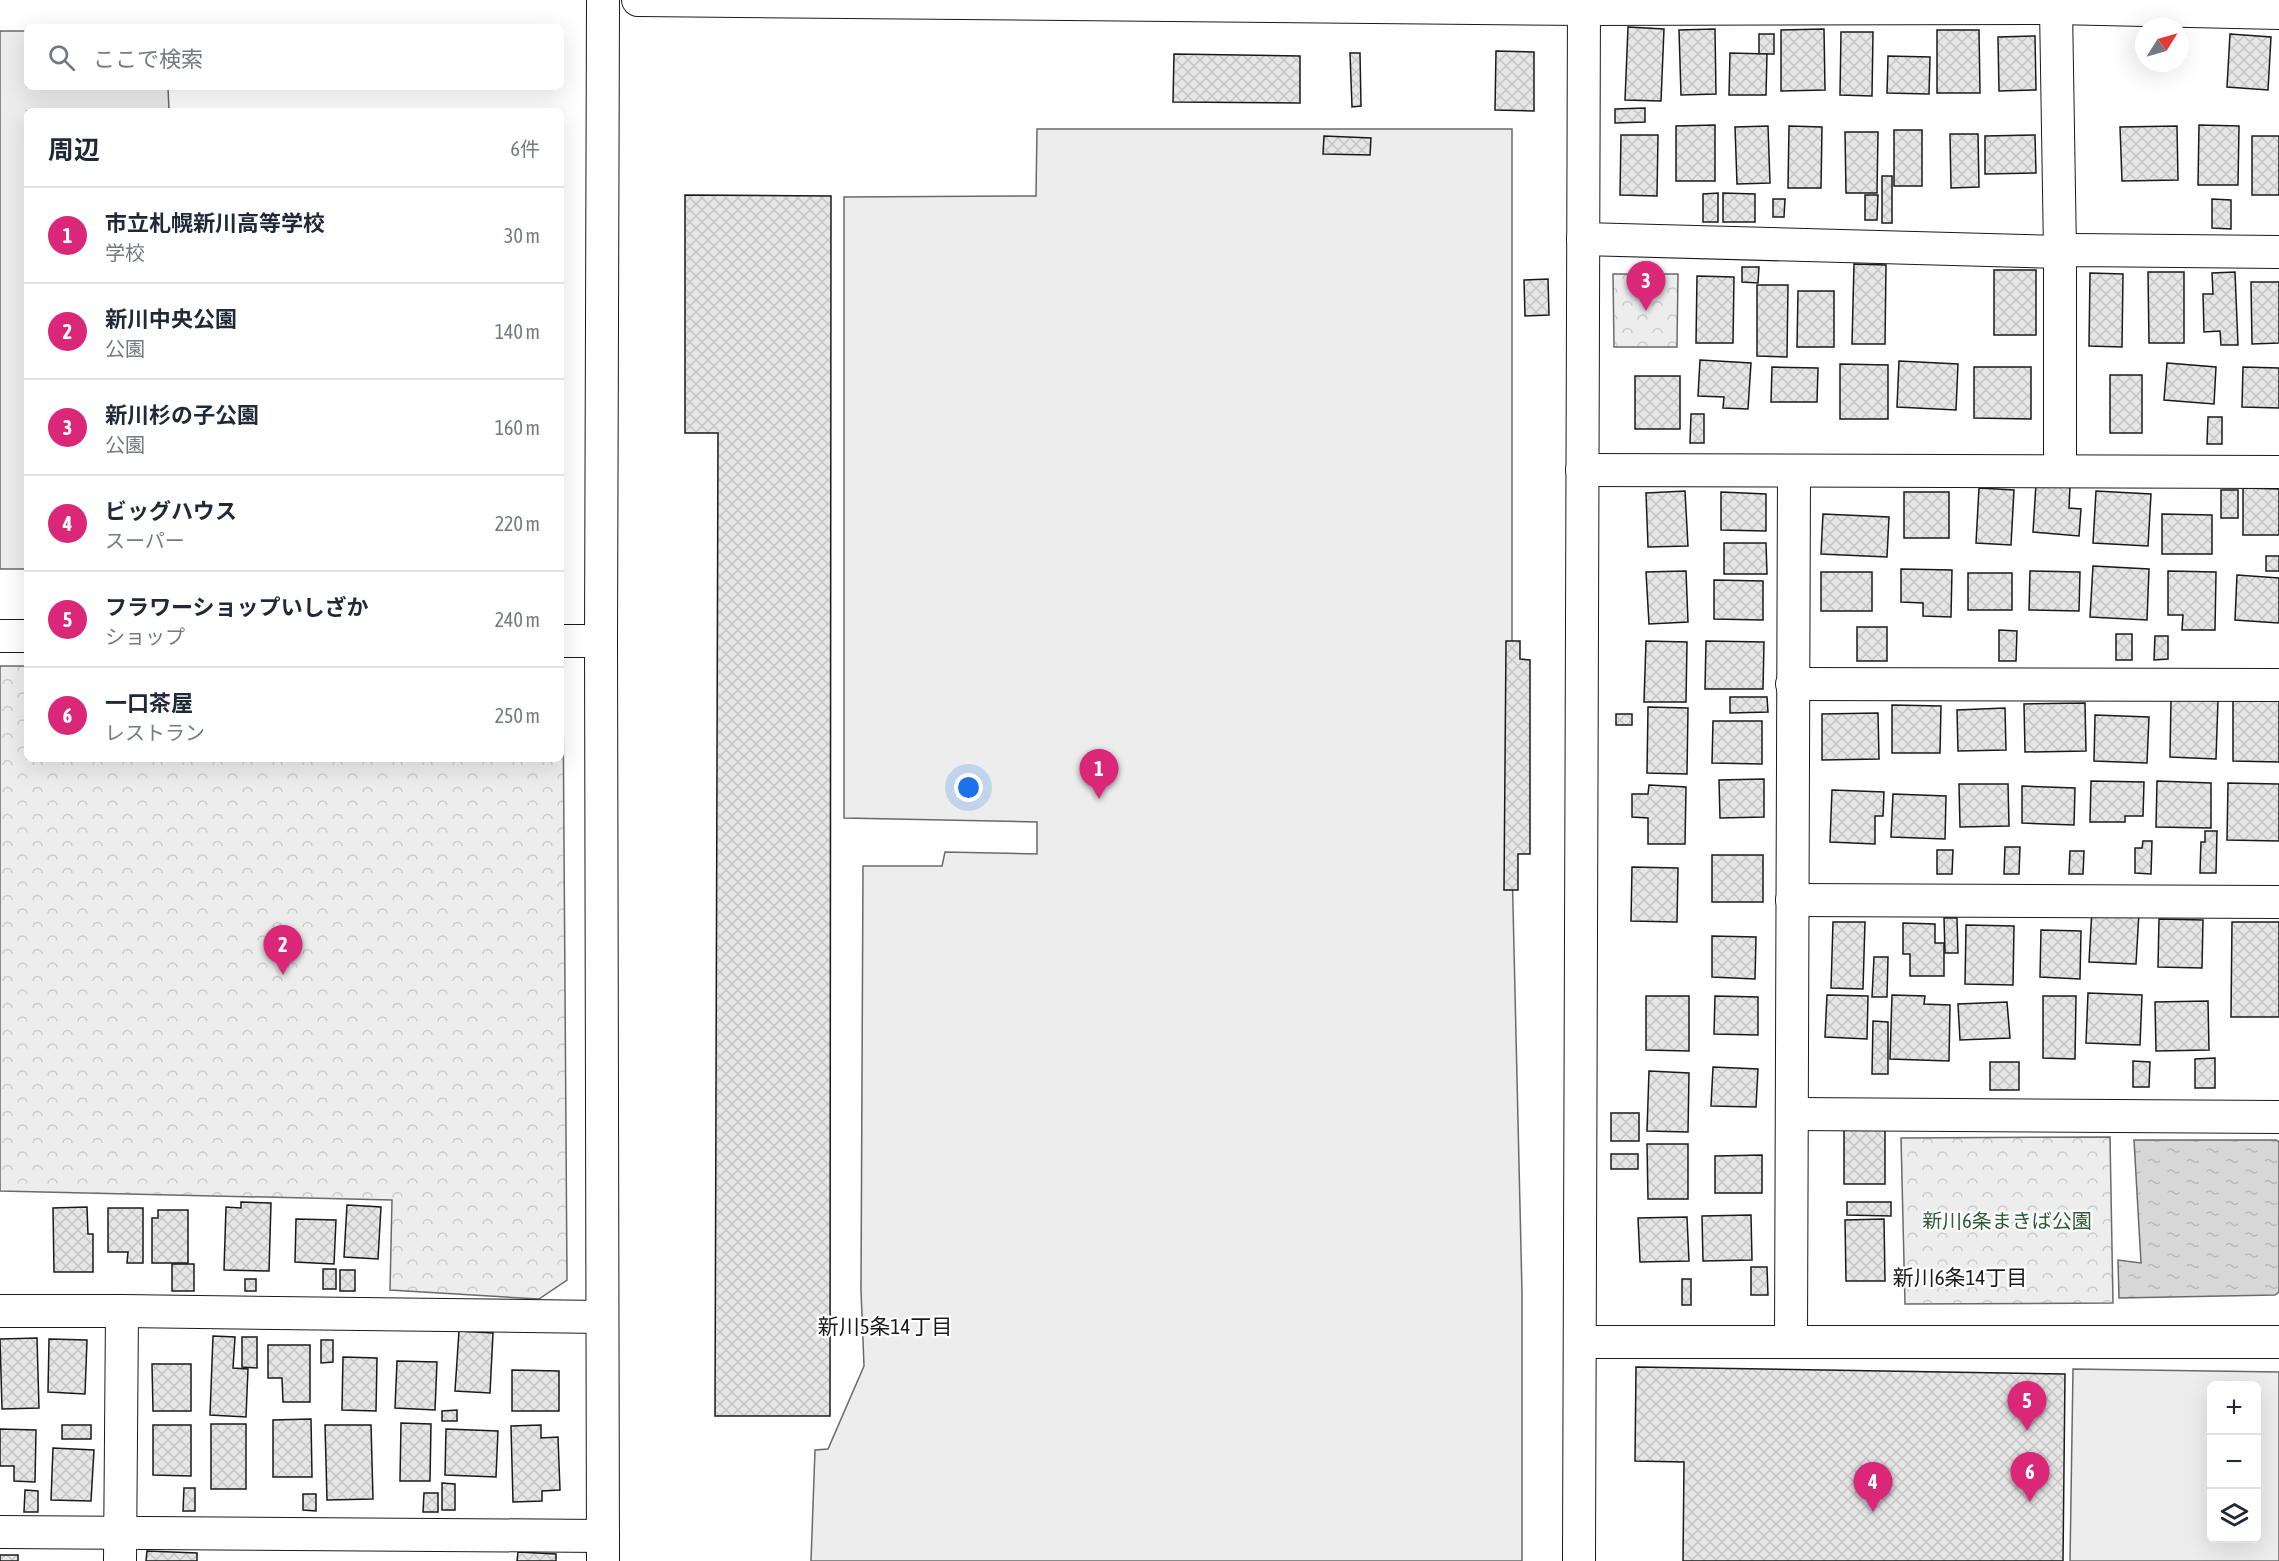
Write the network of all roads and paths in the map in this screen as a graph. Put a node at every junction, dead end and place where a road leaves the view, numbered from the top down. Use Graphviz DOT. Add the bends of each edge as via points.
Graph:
graph roads {
  1 [pos="603,0"];
  2 [pos="638,0"];
  3 [pos="1584,5"];
  4 [pos="2056,8"];
  5 [pos="2279,14"];
  6 [pos="1583,239"];
  7 [pos="2060,252"];
  8 [pos="2279,252"];
  9 [pos="1582,470"];
  10 [pos="1794,471"];
  11 [pos="2060,471"];
  12 [pos="2279,472"];
  13 [pos="0,636"];
  14 [pos="24,636"];
  15 [pos="564,640"];
  16 [pos="601,641"];
  17 [pos="1792,684"];
  18 [pos="2279,685"];
  19 [pos="1792,900"];
  20 [pos="2279,902"];
  21 [pos="1793,1114"];
  22 [pos="2279,1117"];
  23 [pos="0,1311"];
  24 [pos="122,1311"];
  25 [pos="603,1317"];
  26 [pos="1791,1340"];
  27 [pos="1580,1342"];
  28 [pos="2279,1342"];
  29 [pos="0,1532"];
  30 [pos="120,1546"];
  31 [pos="603,1549"];
  32 [pos="1579,1561"];
  1 -- 16 [label="street"];
  2 -- 3 [label="street"];
  3 -- 4 [label="street"];
  3 -- 6 [label="street"];
  4 -- 5 [label="street"];
  4 -- 7 [label="street"];
  6 -- 7 [label="street"];
  6 -- 9 [label="street"];
  7 -- 8 [label="street"];
  7 -- 11 [label="street"];
  9 -- 10 [label="street"];
  9 -- 27 [label="street"];
  10 -- 11 [label="street"];
  10 -- 17 [label="street"];
  11 -- 12 [label="street"];
  13 -- 14 [label="street"];
  15 -- 16 [label="street"];
  16 -- 25 [label="street"];
  17 -- 18 [label="street"];
  17 -- 19 [label="street"];
  19 -- 20 [label="street"];
  19 -- 21 [label="street"];
  21 -- 22 [label="street"];
  21 -- 26 [label="street"];
  23 -- 24 [label="street"];
  24 -- 25 [label="street"];
  24 -- 30 [label="street"];
  25 -- 31 [label="street"];
  26 -- 27 [label="street"];
  26 -- 28 [label="street"];
  27 -- 32 [label="street"];
  29 -- 30 [label="street"];
  30 -- 31 [label="street"];
}
